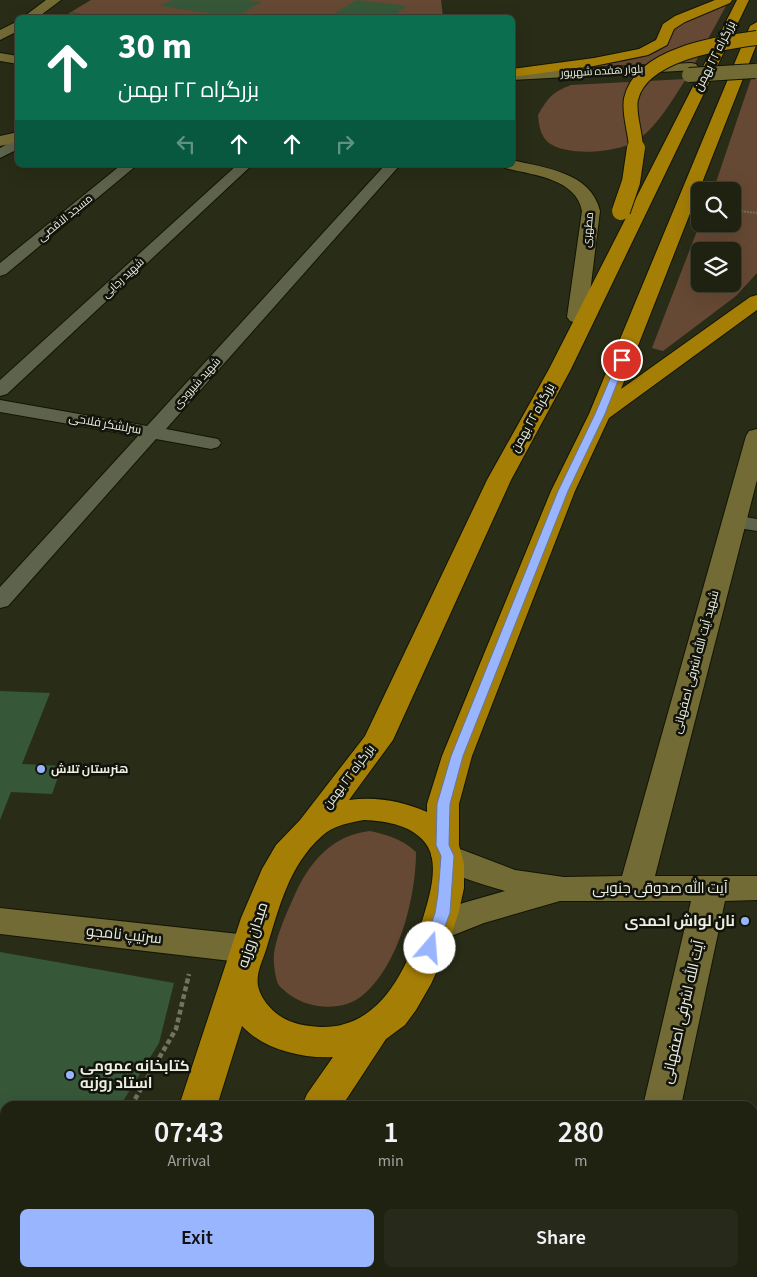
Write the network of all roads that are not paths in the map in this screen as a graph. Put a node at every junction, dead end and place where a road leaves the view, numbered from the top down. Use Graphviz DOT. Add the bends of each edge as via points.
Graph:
graph roads {
  1 [pos="55,0"];
  2 [pos="726,0"];
  3 [pos="743,0"];
  4 [pos="32,15"];
  5 [pos="15,27"];
  6 [pos="757,30"];
  7 [pos="0,36"];
  8 [pos="0,57"];
  9 [pos="15,60"];
  10 [pos="15,61"];
  11 [pos="0,63"];
  12 [pos="547,68"];
  13 [pos="756,68"];
  14 [pos="690,71"];
  15 [pos="515,73"];
  16 [pos="515,73"];
  17 [pos="515,84"];
  18 [pos="15,130"];
  19 [pos="0,133"];
  20 [pos="15,138"];
  21 [pos="0,141"];
  22 [pos="15,144"];
  23 [pos="0,154"];
  24 [pos="515,166"];
  25 [pos="128,167"];
  26 [pos="243,167"];
  27 [pos="392,167"];
  28 [pos="0,271"];
  29 [pos="757,301"];
  30 [pos="578,318"];
  31 [pos="549,388"];
  32 [pos="0,390"];
  33 [pos="0,406"];
  34 [pos="600,414"];
  35 [pos="152,432"];
  36 [pos="757,436"];
  37 [pos="211,443"];
  38 [pos="745,523"];
  39 [pos="0,601"];
  40 [pos="311,828"];
  41 [pos="445,850"];
  42 [pos="711,888"];
  43 [pos="757,888"];
  44 [pos="564,889"];
  45 [pos="635,889"];
  46 [pos="0,921"];
  47 [pos="436,929"];
  48 [pos="244,964"];
  49 [pos="372,1030"];
  50 [pos="200,1101"];
  51 [pos="324,1101"];
  52 [pos="663,1101"];
  1 -- 4 [label="main road"];
  2 -- 12 [label="highway" via="680,19 668,27 662,42 644,52"];
  3 -- 31 [label="highway, بزرگراه ۲۲ بهمن"];
  5 -- 7 [label="main road"];
  6 -- 30 [label="highway, bridge" via="681,54 655,67 637,84 631,112 636,133 635,168 629,191"];
  6 -- 34 [label="highway, بزرگراه ۲۲ بهمن"];
  8 -- 9 [label="main road"];
  10 -- 11 [label="main road"];
  12 -- 15 [label="main road"];
  13 -- 14 [label="main road, bridge"];
  14 -- 16 [label="main road, بلوار هفده شهریور"];
  14 -- 17 [label="main road, بلوار هفده شهریور"];
  18 -- 19 [label="main road"];
  20 -- 21 [label="main road"];
  22 -- 23 [label="street"];
  24 -- 30 [label="main road, مطهری" via="557,176 572,183 586,196 591,211"];
  25 -- 28 [label="street, مسجد الاقصی"];
  26 -- 32 [label="street, شهید رجایی"];
  27 -- 35 [label="street, شهید شیرودی"];
  29 -- 34 [label="highway"];
  30 -- 31 [label="highway"];
  31 -- 40 [label="highway, بزرگراه ۲۲ بهمن" via="499,480 378,740"];
  33 -- 35 [label="street, سرلشکر فلاحی"];
  34 -- 41 [label="highway, بزرگراه ۲۲ بهمن" via="563,491 457,756 443,804"];
  35 -- 37 [label="street, سرلشکر فلاحی"];
  35 -- 39 [label="street, شهید شیرودی"];
  36 -- 38 [label="main road, شهید آیت الله اشرفی اصفهانی"];
  38 -- 45 [label="main road, شهید آیت الله اشرفی اصفهانی"];
  40 -- 41 [label="highway, میدان روزبه" via="344,812 383,810 419,821"];
  40 -- 48 [label="highway, میدان روزبه" via="289,854 270,886"];
  41 -- 44 [label="main road" via="492,875"];
  41 -- 47 [label="highway, میدان روزبه" via="447,878 444,904"];
  42 -- 43 [label="main road, آیت الله صدوقی جنوبی"];
  42 -- 45 [label="main road, آیت الله صدوقی جنوبی"];
  42 -- 52 [label="main road, آیت الله اشرفی اصفهانی"];
  44 -- 45 [label="main road, آیت الله صدوقی جنوبی"];
  44 -- 47 [label="main road" via="476,912"];
  46 -- 48 [label="main road, سرتیپ نامجو"];
  47 -- 49 [label="highway, میدان روزبه" via="414,985 389,1018"];
  48 -- 49 [label="highway, میدان روزبه" via="243,996 252,1012 266,1026 285,1036 306,1042 329,1043 352,1039"];
  48 -- 50 [label="highway"];
  49 -- 51 [label="highway"];
}
